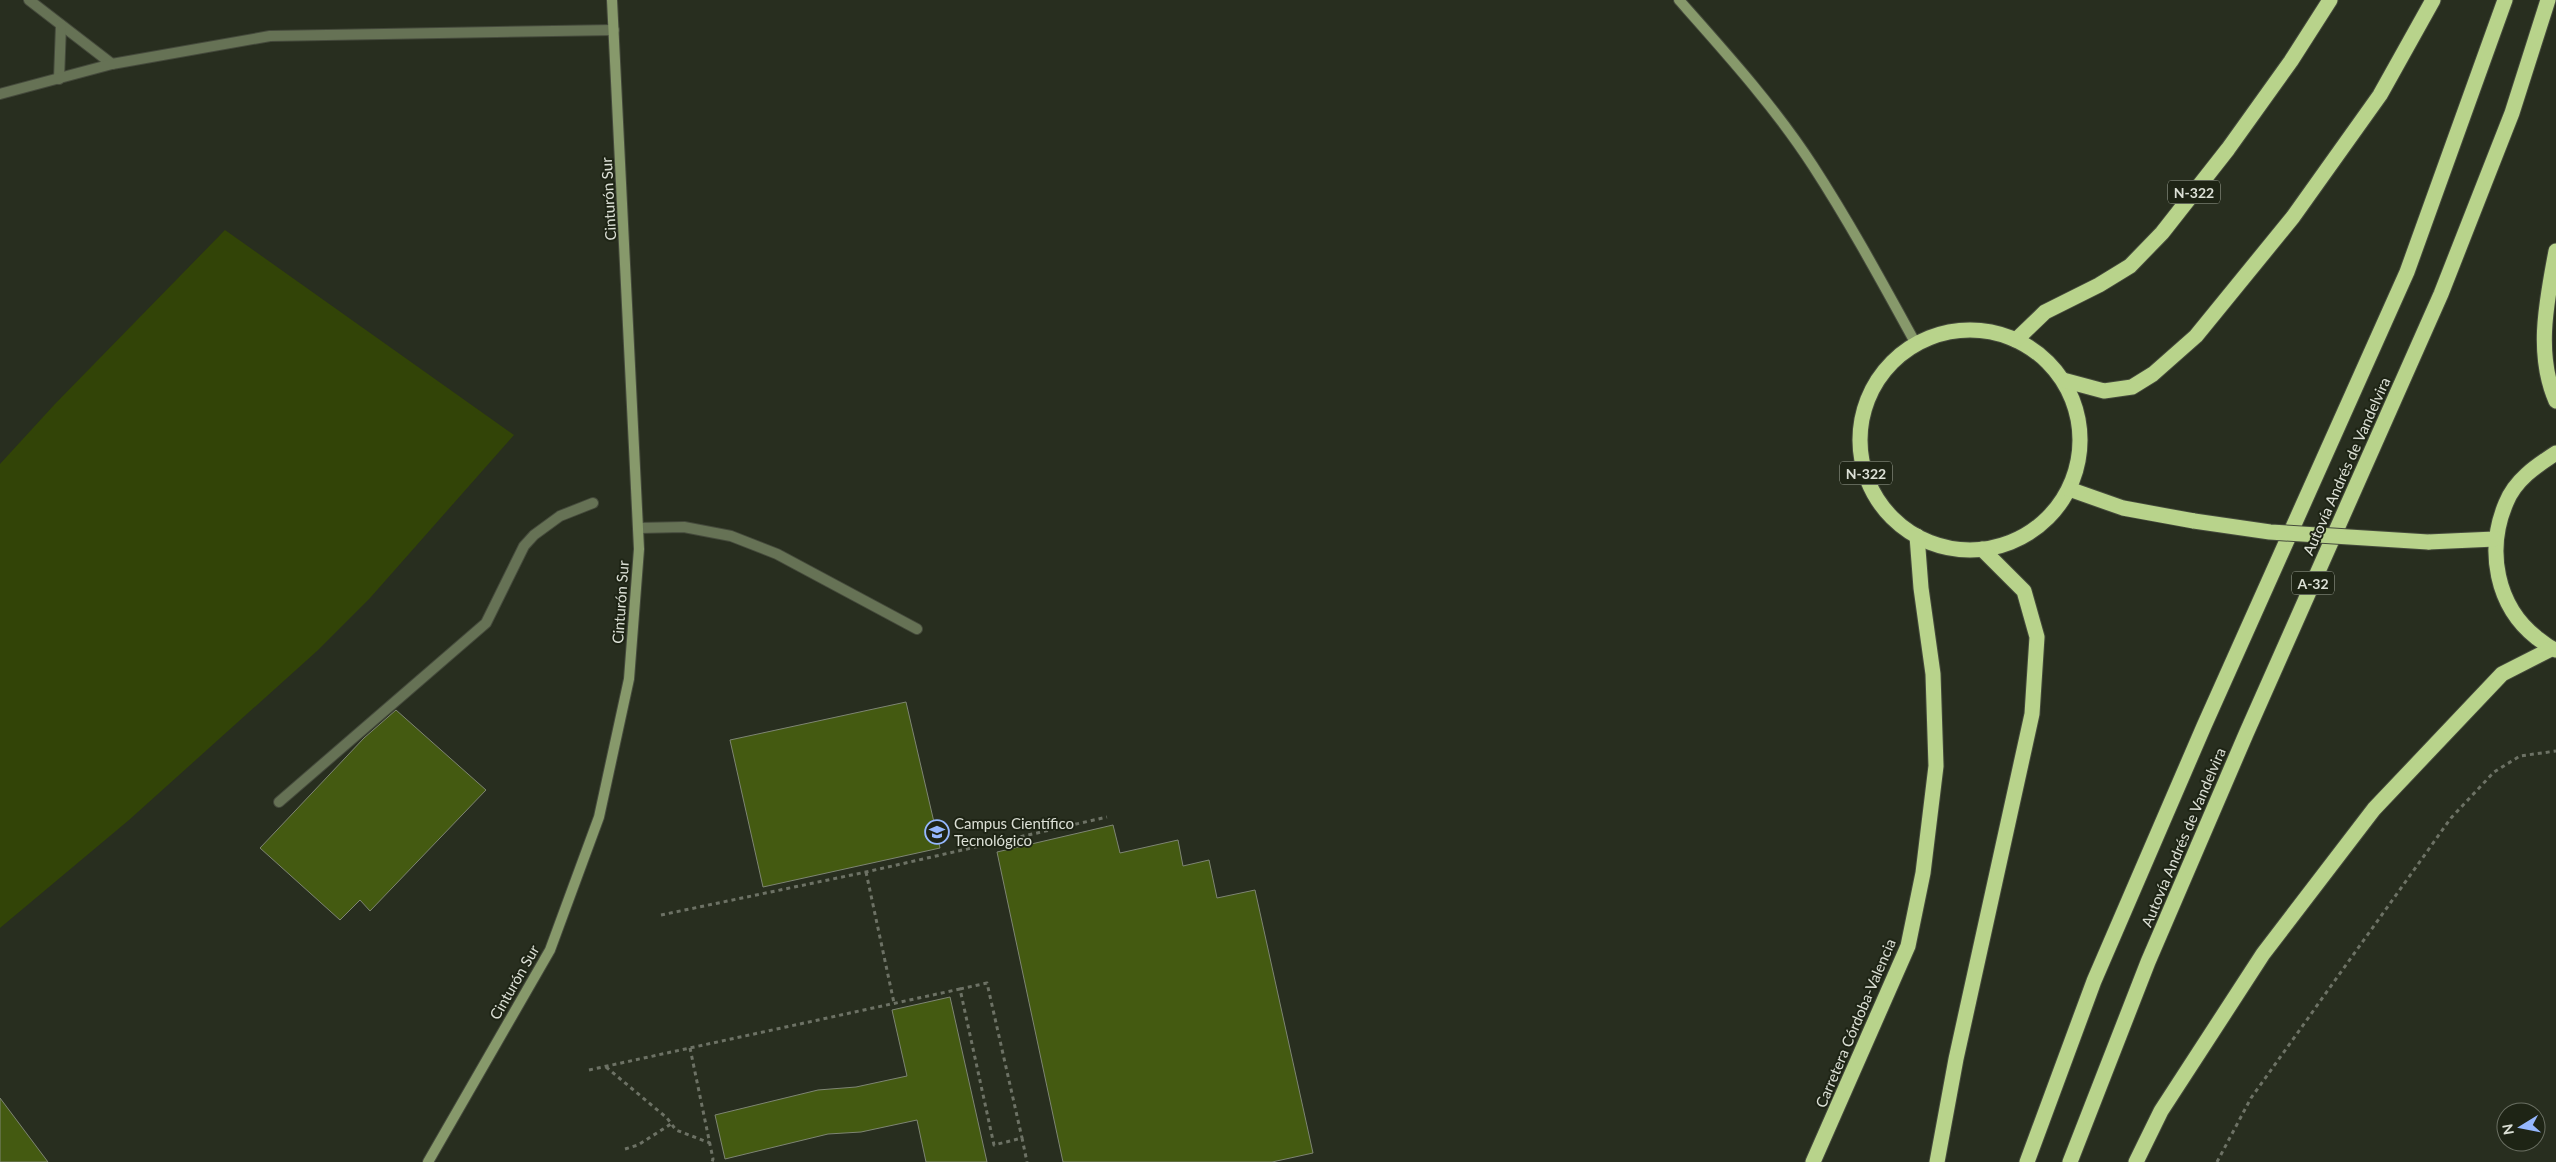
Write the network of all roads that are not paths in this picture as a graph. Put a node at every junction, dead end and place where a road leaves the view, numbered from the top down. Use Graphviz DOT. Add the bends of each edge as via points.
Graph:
graph roads {
  1 [pos="29,0"];
  2 [pos="612,0"];
  3 [pos="1679,0"];
  4 [pos="2330,0"];
  5 [pos="2433,0"];
  6 [pos="2504,0"];
  7 [pos="2548,0"];
  8 [pos="61,25"];
  9 [pos="614,30"];
  10 [pos="112,64"];
  11 [pos="59,79"];
  12 [pos="0,94"];
  13 [pos="2556,251"];
  14 [pos="2016,340"];
  15 [pos="1916,344"];
  16 [pos="2063,380"];
  17 [pos="2556,401"];
  18 [pos="2556,453"];
  19 [pos="2068,489"];
  20 [pos="593,503"];
  21 [pos="638,528"];
  22 [pos="1917,536"];
  23 [pos="2495,539"];
  24 [pos="1982,549"];
  25 [pos="917,628"];
  26 [pos="2554,649"];
  27 [pos="279,802"];
  28 [pos="428,1162"];
  29 [pos="1813,1162"];
  30 [pos="1937,1162"];
  31 [pos="2027,1162"];
  32 [pos="2070,1162"];
  33 [pos="2136,1162"];
  1 -- 8 [label="street"];
  2 -- 9 [label="main road, Cinturón Sur"];
  3 -- 15 [label="main road" via="1745,75 1812,165"];
  4 -- 14 [label="highway, N-322" via="2228,149 2162,233 2130,266 2045,312"];
  5 -- 16 [label="highway" via="2380,95 2293,217 2196,336 2153,374 2132,387 2104,391"];
  6 -- 31 [label="highway, Autovía Andrés de Vandelvira / A-32" via="2407,272 2094,980"];
  7 -- 32 [label="highway, Autovía Andrés de Vandelvira / A-32" via="2512,113 2441,294 2148,962"];
  8 -- 10 [label="street"];
  8 -- 11 [label="street"];
  9 -- 10 [label="street" via="270,36"];
  9 -- 21 [label="main road, Cinturón Sur"];
  10 -- 11 [label="street"];
  11 -- 12 [label="street"];
  13 -- 17 [label="highway" via="2544,317 2546,373"];
  14 -- 15 [label="highway, N-322" via="1991,331 1965,330 1940,334"];
  14 -- 16 [label="highway, N-322" via="2042,356"];
  15 -- 22 [label="highway, N-322" via="1892,361 1875,384 1864,411 1860,440 1864,469 1876,496 1894,519"];
  16 -- 19 [label="highway, N-322" via="2074,406 2080,434 2078,462"];
  18 -- 23 [label="highway" via="2528,471 2506,502"];
  19 -- 23 [label="highway, bridge" via="2124,508 2270,532 2428,542"];
  19 -- 24 [label="highway, N-322" via="2053,512 2033,530 2008,543"];
  20 -- 27 [label="street" via="560,516 534,535 524,546 486,623"];
  21 -- 25 [label="street" via="684,527 739,539 777,554"];
  21 -- 28 [label="main road, Cinturón Sur" via="630,679 599,817 550,950"];
  22 -- 24 [label="highway, N-322" via="1959,550"];
  22 -- 29 [label="highway, Carretera Córdoba-Valencia" via="1934,674 1936,766 1923,873 1908,946"];
  23 -- 26 [label="highway" via="2496,571 2507,602 2526,629"];
  24 -- 30 [label="highway" via="2024,591 2037,637 2032,714 1956,1060"];
  26 -- 33 [label="highway" via="2502,674 2374,809 2263,954 2161,1111"];
}
